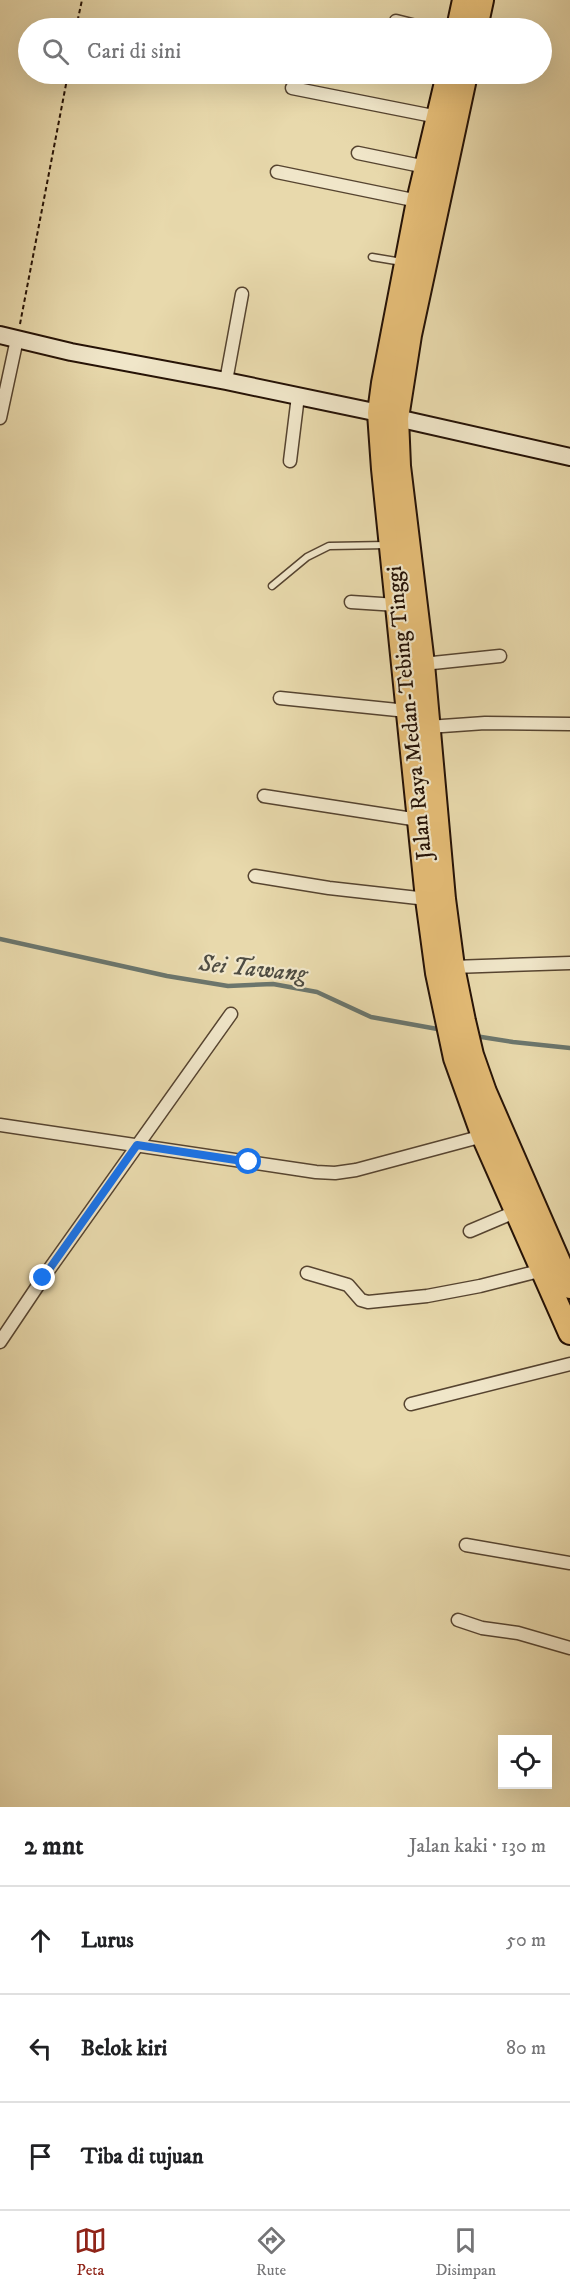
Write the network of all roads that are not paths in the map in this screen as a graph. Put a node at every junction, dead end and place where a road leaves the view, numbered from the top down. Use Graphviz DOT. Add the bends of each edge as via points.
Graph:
graph roads {
  1 [pos="464,0"];
  2 [pos="482,0"];
  3 [pos="460,18"];
  4 [pos="478,18"];
  5 [pos="446,84"];
  6 [pos="464,84"];
  7 [pos="292,88"];
  8 [pos="438,117"];
  9 [pos="358,153"];
  10 [pos="426,166"];
  11 [pos="277,172"];
  12 [pos="417,201"];
  13 [pos="372,257"];
  14 [pos="405,263"];
  15 [pos="242,294"];
  16 [pos="0,335"];
  17 [pos="17,339"];
  18 [pos="226,381"];
  19 [pos="298,396"];
  20 [pos="388,416"];
  21 [pos="0,418"];
  22 [pos="570,458"];
  23 [pos="290,461"];
  24 [pos="391,544"];
  25 [pos="272,586"];
  26 [pos="351,602"];
  27 [pos="397,604"];
  28 [pos="500,656"];
  29 [pos="423,664"];
  30 [pos="280,698"];
  31 [pos="420,716"];
  32 [pos="570,724"];
  33 [pos="264,796"];
  34 [pos="419,820"];
  35 [pos="255,876"];
  36 [pos="427,899"];
  37 [pos="570,963"];
  38 [pos="453,967"];
  39 [pos="231,1014"];
  40 [pos="456,1023"];
  41 [pos="463,1056"];
  42 [pos="0,1125"];
  43 [pos="483,1136"];
  44 [pos="137,1145"];
  45 [pos="515,1212"];
  46 [pos="470,1231"];
  47 [pos="543,1270"];
  48 [pos="307,1273"];
  49 [pos="570,1287"];
  50 [pos="570,1333"];
  51 [pos="0,1342"];
  52 [pos="570,1364"];
  53 [pos="411,1404"];
  54 [pos="466,1545"];
  55 [pos="570,1563"];
  56 [pos="458,1620"];
  57 [pos="570,1648"];
  1 -- 3 [label="highway"];
  2 -- 4 [label="highway"];
  5 -- 8 [label="highway, Jalan Raya Medan-Tebing Tinggi"];
  6 -- 20 [label="highway, Jalan Raya Medan-Tebing Tinggi"];
  7 -- 8 [label="street"];
  8 -- 10 [label="highway, Jalan Raya Medan-Tebing Tinggi"];
  9 -- 10 [label="street"];
  10 -- 12 [label="highway, Jalan Raya Medan-Tebing Tinggi"];
  11 -- 12 [label="street"];
  12 -- 14 [label="highway, Jalan Raya Medan-Tebing Tinggi"];
  13 -- 14 [label="lane"];
  14 -- 20 [label="highway, Jalan Raya Medan-Tebing Tinggi"];
  15 -- 18 [label="street"];
  16 -- 17 [label="street"];
  17 -- 18 [label="street"];
  17 -- 21 [label="street"];
  18 -- 19 [label="street"];
  19 -- 20 [label="street"];
  19 -- 23 [label="street"];
  20 -- 22 [label="street"];
  20 -- 24 [label="highway, Jalan Raya Medan-Tebing Tinggi"];
  20 -- 29 [label="highway, Jalan Raya Medan-Tebing Tinggi" via="399,466"];
  24 -- 25 [label="lane" via="329,546 307,557"];
  24 -- 27 [label="highway, Jalan Raya Medan-Tebing Tinggi"];
  26 -- 27 [label="street"];
  27 -- 31 [label="highway, Jalan Raya Medan-Tebing Tinggi"];
  28 -- 29 [label="street"];
  29 -- 31 [label="highway, Jalan Raya Medan-Tebing Tinggi"];
  30 -- 31 [label="street"];
  31 -- 32 [label="street" via="485,723"];
  31 -- 34 [label="highway, Jalan Raya Medan-Tebing Tinggi"];
  31 -- 38 [label="highway, Jalan Raya Medan-Tebing Tinggi"];
  33 -- 34 [label="street"];
  34 -- 36 [label="highway, Jalan Raya Medan-Tebing Tinggi"];
  35 -- 36 [label="street"];
  36 -- 40 [label="highway, Jalan Raya Medan-Tebing Tinggi" via="437,973"];
  37 -- 38 [label="street"];
  38 -- 40 [label="highway, Jalan Raya Medan-Tebing Tinggi"];
  39 -- 44 [label="street"];
  40 -- 41 [label="highway, Jalan Raya Medan-Tebing Tinggi"];
  41 -- 43 [label="highway, Jalan Raya Medan-Tebing Tinggi"];
  41 -- 49 [label="highway, Jalan Raya Medan-Tebing Tinggi" via="485,1092"];
  42 -- 44 [label="street"];
  43 -- 44 [label="street" via="335,1173"];
  43 -- 45 [label="highway, Jalan Raya Medan-Tebing Tinggi"];
  44 -- 51 [label="street"];
  45 -- 46 [label="street"];
  45 -- 47 [label="highway, Jalan Raya Medan-Tebing Tinggi"];
  47 -- 48 [label="street" via="428,1296 368,1302 348,1286"];
  47 -- 50 [label="highway, Jalan Raya Medan-Tebing Tinggi"];
  52 -- 53 [label="street"];
  54 -- 55 [label="street"];
  56 -- 57 [label="street"];
}
